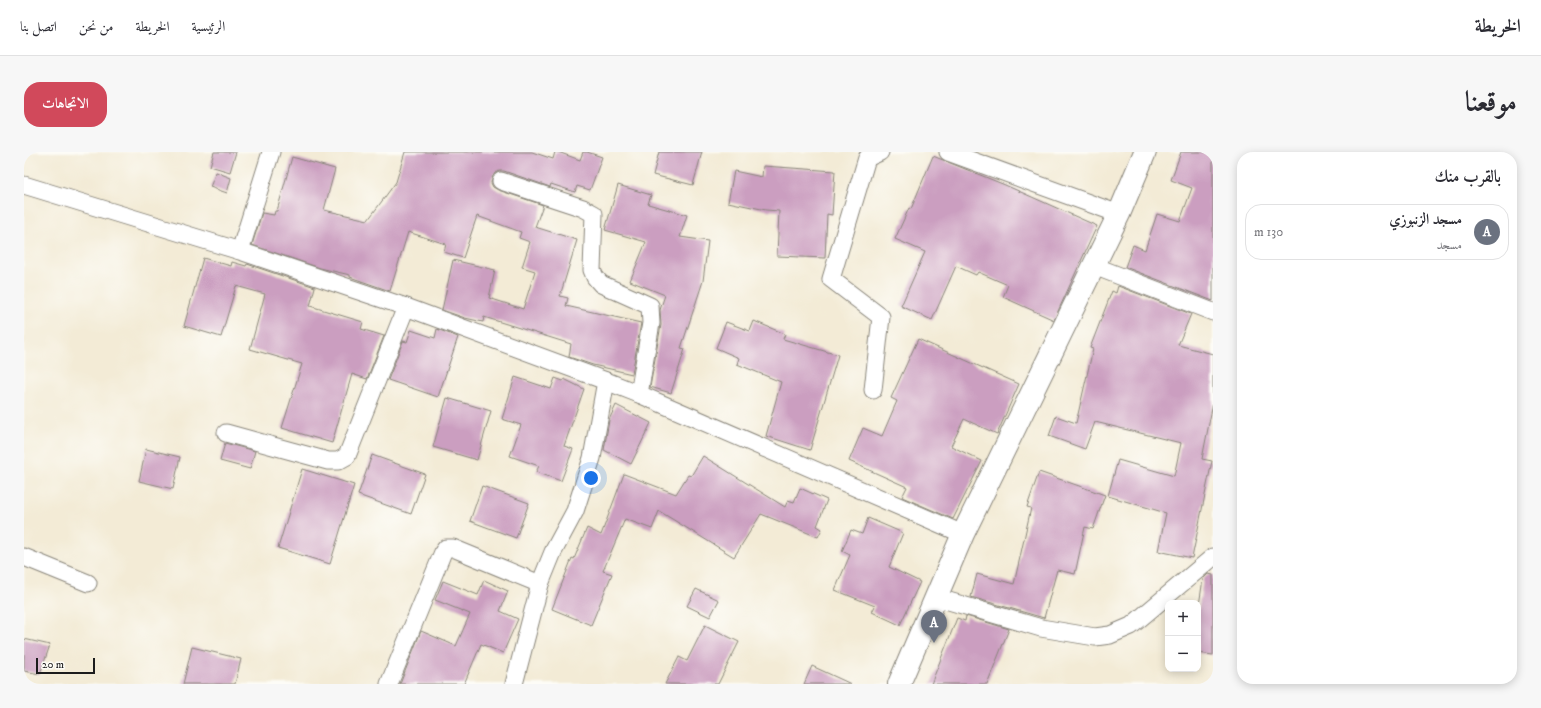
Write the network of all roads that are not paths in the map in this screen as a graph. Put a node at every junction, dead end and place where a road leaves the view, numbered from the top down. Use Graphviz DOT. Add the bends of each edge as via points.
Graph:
graph roads {
  1 [pos="270,152"];
  2 [pos="880,152"];
  3 [pos="948,152"];
  4 [pos="1145,152"];
  5 [pos="501,181"];
  6 [pos="24,184"];
  7 [pos="1119,214"];
  8 [pos="240,251"];
  9 [pos="1094,266"];
  10 [pos="406,307"];
  11 [pos="1213,312"];
  12 [pos="606,382"];
  13 [pos="873,390"];
  14 [pos="639,394"];
  15 [pos="226,433"];
  16 [pos="963,534"];
  17 [pos="24,557"];
  18 [pos="1213,557"];
  19 [pos="88,583"];
  20 [pos="540,584"];
  21 [pos="935,598"];
  22 [pos="389,684"];
  23 [pos="514,684"];
  24 [pos="899,684"];
  1 -- 8 [label="street"];
  2 -- 13 [label="street" via="867,158 831,278 881,318"];
  3 -- 7 [label="street"];
  4 -- 7 [label="main road"];
  5 -- 14 [label="street" via="594,214 592,270 595,277 601,284 650,306 652,323"];
  6 -- 8 [label="street"];
  7 -- 9 [label="main road"];
  8 -- 10 [label="street"];
  9 -- 11 [label="street"];
  9 -- 16 [label="main road"];
  10 -- 12 [label="street"];
  10 -- 15 [label="street" via="346,456 338,461 328,461"];
  12 -- 14 [label="street"];
  12 -- 20 [label="street" via="592,458 575,511 553,552"];
  14 -- 16 [label="street"];
  16 -- 21 [label="main road"];
  17 -- 19 [label="street"];
  18 -- 21 [label="street" via="1131,626 1110,635 1095,637 1041,628"];
  20 -- 22 [label="street" via="452,548 446,548 442,552"];
  20 -- 23 [label="street"];
  21 -- 24 [label="main road"];
}
